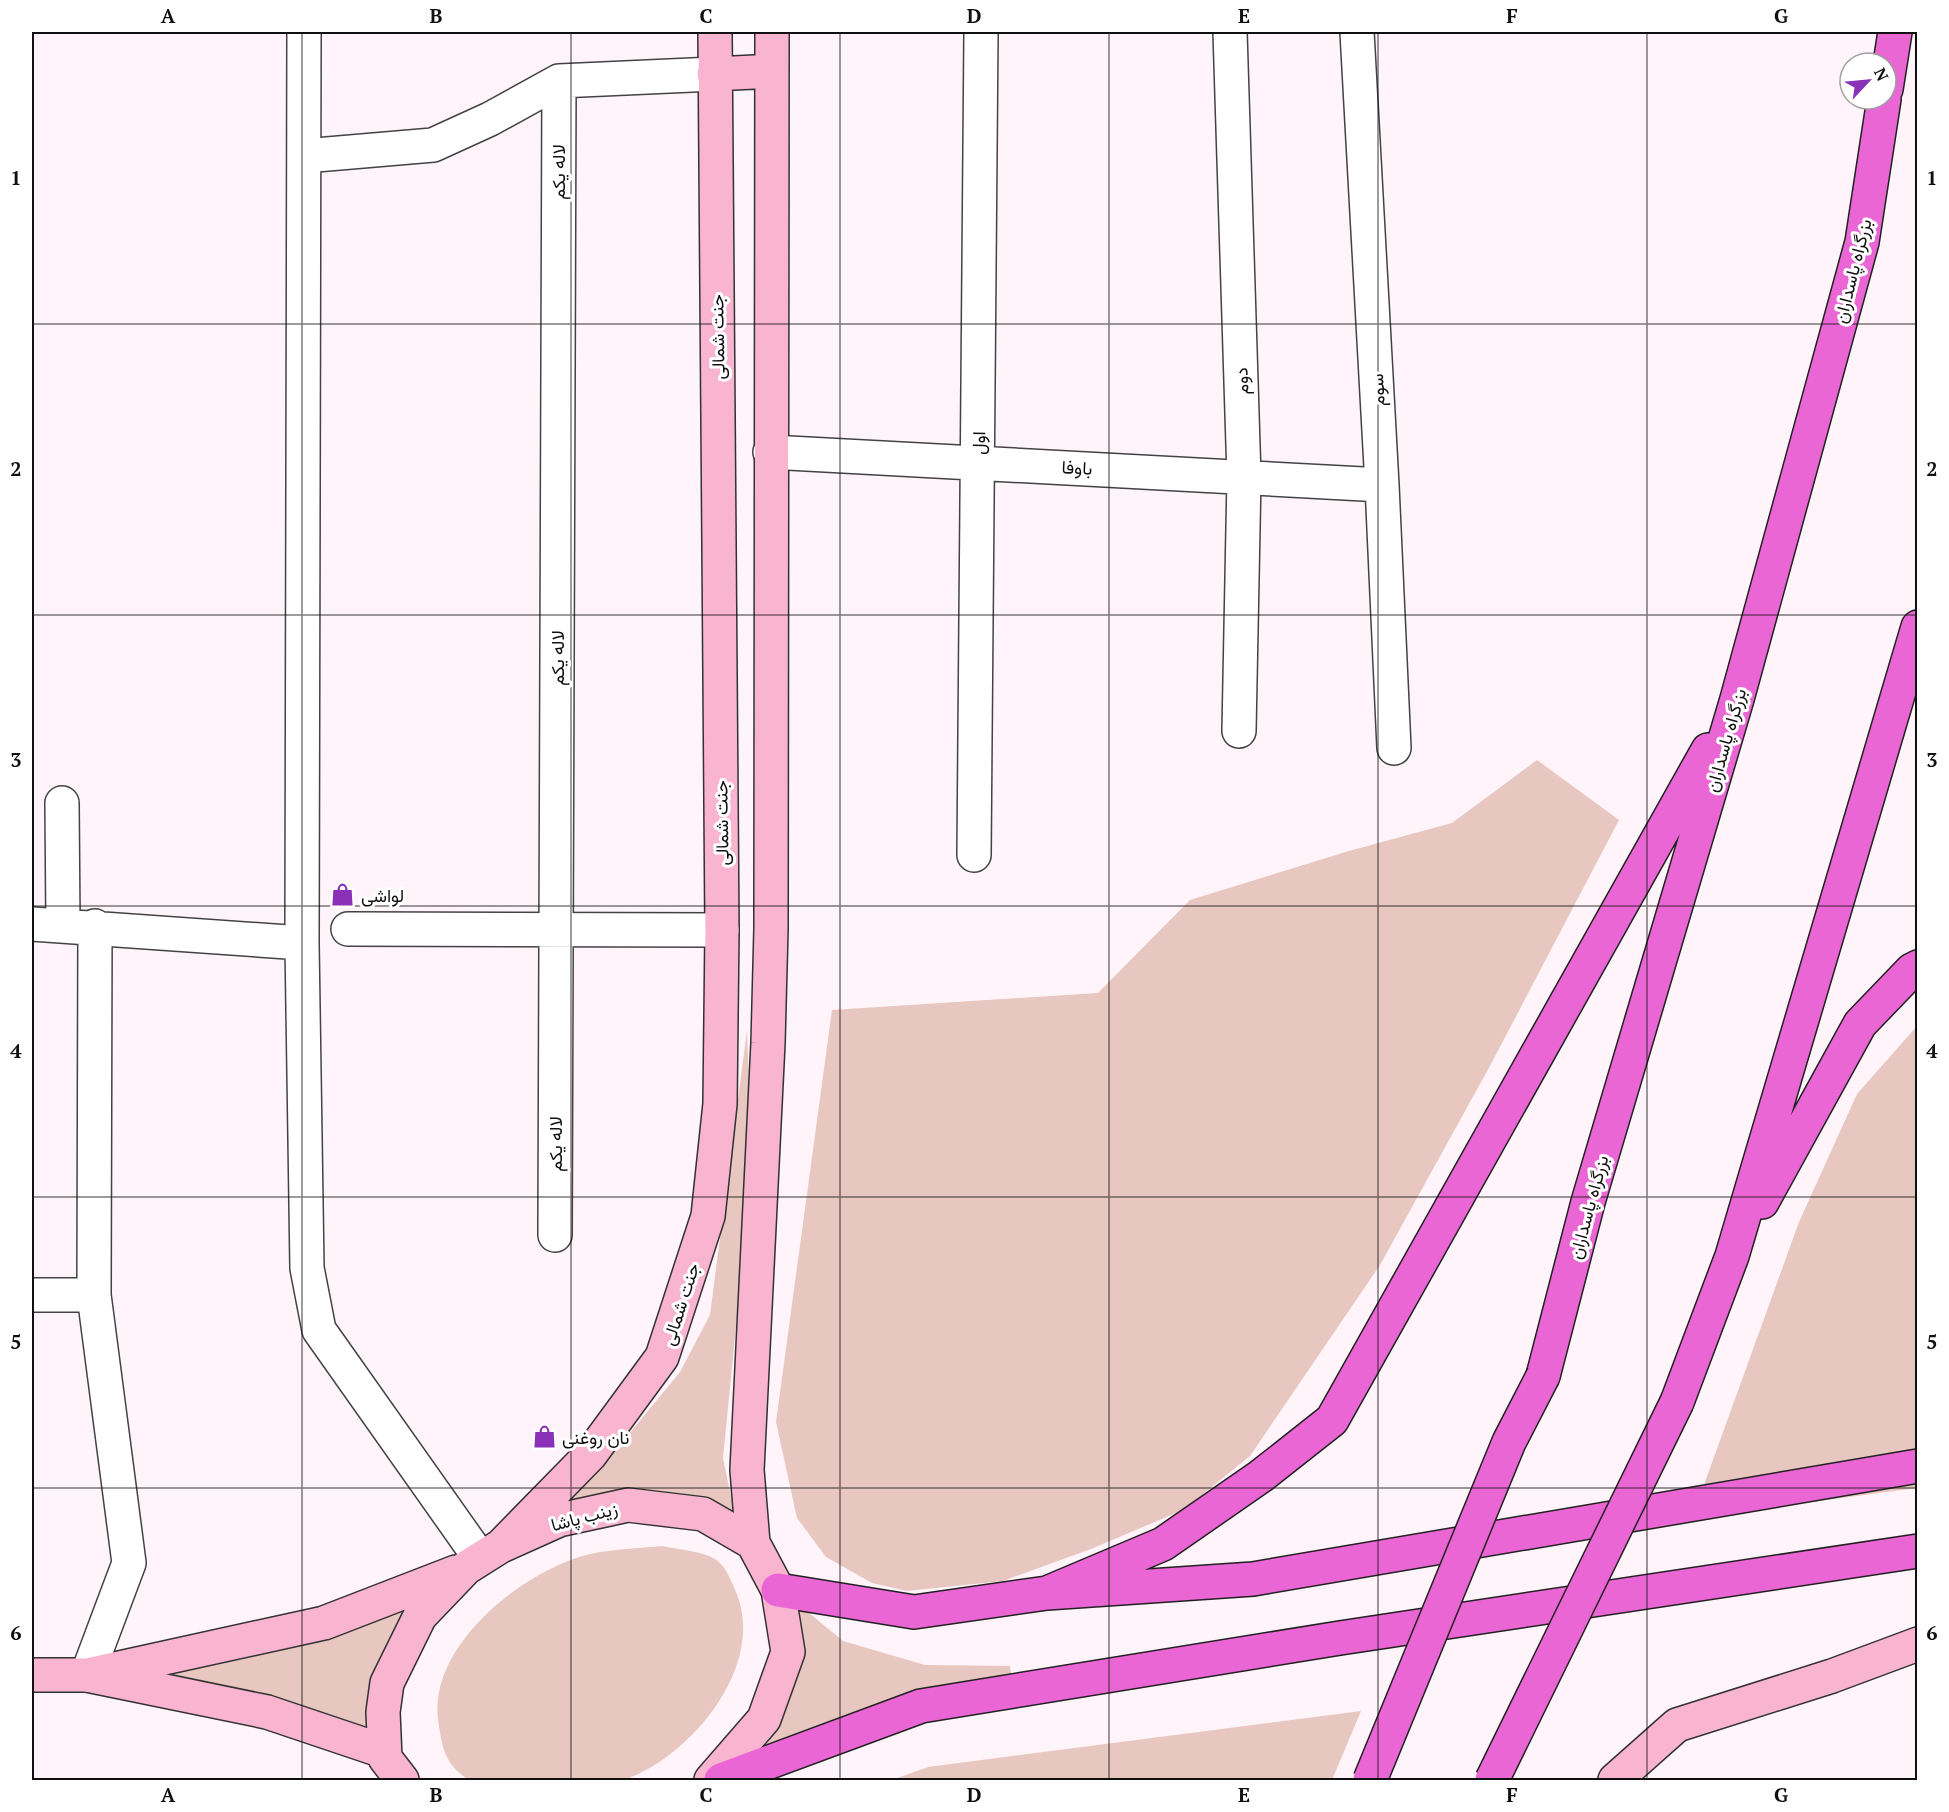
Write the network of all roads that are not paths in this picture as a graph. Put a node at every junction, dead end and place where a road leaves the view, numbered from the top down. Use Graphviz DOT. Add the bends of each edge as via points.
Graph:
graph roads {
  1 [pos="304,32"];
  2 [pos="715,32"];
  3 [pos="772,32"];
  4 [pos="981,32"];
  5 [pos="1230,32"];
  6 [pos="1357,32"];
  7 [pos="1895,32"];
  8 [pos="1892,51"];
  9 [pos="772,71"];
  10 [pos="714,74"];
  11 [pos="559,81"];
  12 [pos="1882,111"];
  13 [pos="304,156"];
  14 [pos="771,452"];
  15 [pos="977,461"];
  16 [pos="1244,477"];
  17 [pos="1382,485"];
  18 [pos="1917,627"];
  19 [pos="1737,699"];
  20 [pos="1239,731"];
  21 [pos="1394,748"];
  22 [pos="62,803"];
  23 [pos="974,855"];
  24 [pos="47,924"];
  25 [pos="95,926"];
  26 [pos="348,929"];
  27 [pos="556,929"];
  28 [pos="722,930"];
  29 [pos="302,943"];
  30 [pos="1917,967"];
  31 [pos="555,1235"];
  32 [pos="1732,1256"];
  33 [pos="32,1295"];
  34 [pos="94,1295"];
  35 [pos="1917,1466"];
  36 [pos="753,1543"];
  37 [pos="1917,1551"];
  38 [pos="482,1557"];
  39 [pos="778,1590"];
  40 [pos="1047,1593"];
  41 [pos="1917,1644"];
  42 [pos="32,1676"];
  43 [pos="87,1676"];
  44 [pos="387,1767"];
  45 [pos="711,1780"];
  46 [pos="721,1780"];
  47 [pos="1370,1780"];
  48 [pos="1492,1780"];
  49 [pos="1615,1780"];
  1 -- 13 [label="street"];
  2 -- 10 [label="main road, جنت شمالی"];
  3 -- 9 [label="main road"];
  4 -- 15 [label="street, اول"];
  5 -- 16 [label="street, دوم"];
  6 -- 17 [label="street, سوم"];
  7 -- 8 [label="highway"];
  9 -- 10 [label="main road"];
  9 -- 14 [label="main road"];
  10 -- 11 [label="street"];
  10 -- 28 [label="main road, جنت شمالی"];
  11 -- 13 [label="street" via="434,145"];
  11 -- 27 [label="street, لاله یکم"];
  12 -- 19 [label="highway, بزرگراه پاسداران" via="1862,242"];
  13 -- 29 [label="street"];
  14 -- 15 [label="street, باوفا"];
  14 -- 36 [label="main road" via="771,930 747,1470"];
  15 -- 16 [label="street, باوفا"];
  15 -- 23 [label="street, اول"];
  16 -- 17 [label="street, باوفا"];
  16 -- 20 [label="street, دوم"];
  17 -- 21 [label="street, سوم"];
  18 -- 32 [label="highway"];
  19 -- 40 [label="highway" via="1332,1420 1261,1476 1163,1544"];
  19 -- 47 [label="highway, بزرگراه پاسداران, bridge" via="1588,1202 1543,1376 1509,1442"];
  22 -- 24 [label="street"];
  24 -- 25 [label="street"];
  25 -- 29 [label="street"];
  25 -- 34 [label="street"];
  26 -- 27 [label="street"];
  27 -- 28 [label="street"];
  27 -- 31 [label="street, لاله یکم"];
  28 -- 38 [label="main road, جنت شمالی" via="720,1104 708,1216 662,1358 590,1455"];
  29 -- 38 [label="street" via="307,1268 319,1330"];
  30 -- 32 [label="highway" via="1860,1024"];
  32 -- 48 [label="highway, bridge" via="1677,1402"];
  33 -- 34 [label="street"];
  34 -- 43 [label="street" via="129,1563"];
  35 -- 40 [label="highway" via="1252,1579"];
  36 -- 38 [label="main road, زینب پاشا" via="702,1514 628,1505 559,1520"];
  36 -- 39 [label="main road"];
  37 -- 46 [label="highway" via="921,1706"];
  38 -- 43 [label="main road" via="324,1623"];
  38 -- 44 [label="main road, زینب پاشا" via="420,1616 387,1683 383,1712"];
  39 -- 40 [label="highway" via="914,1612"];
  39 -- 45 [label="main road" via="788,1652 764,1719"];
  41 -- 49 [label="main road" via="1832,1676 1677,1725"];
  42 -- 43 [label="main road"];
  43 -- 44 [label="main road" via="267,1712"];
}
